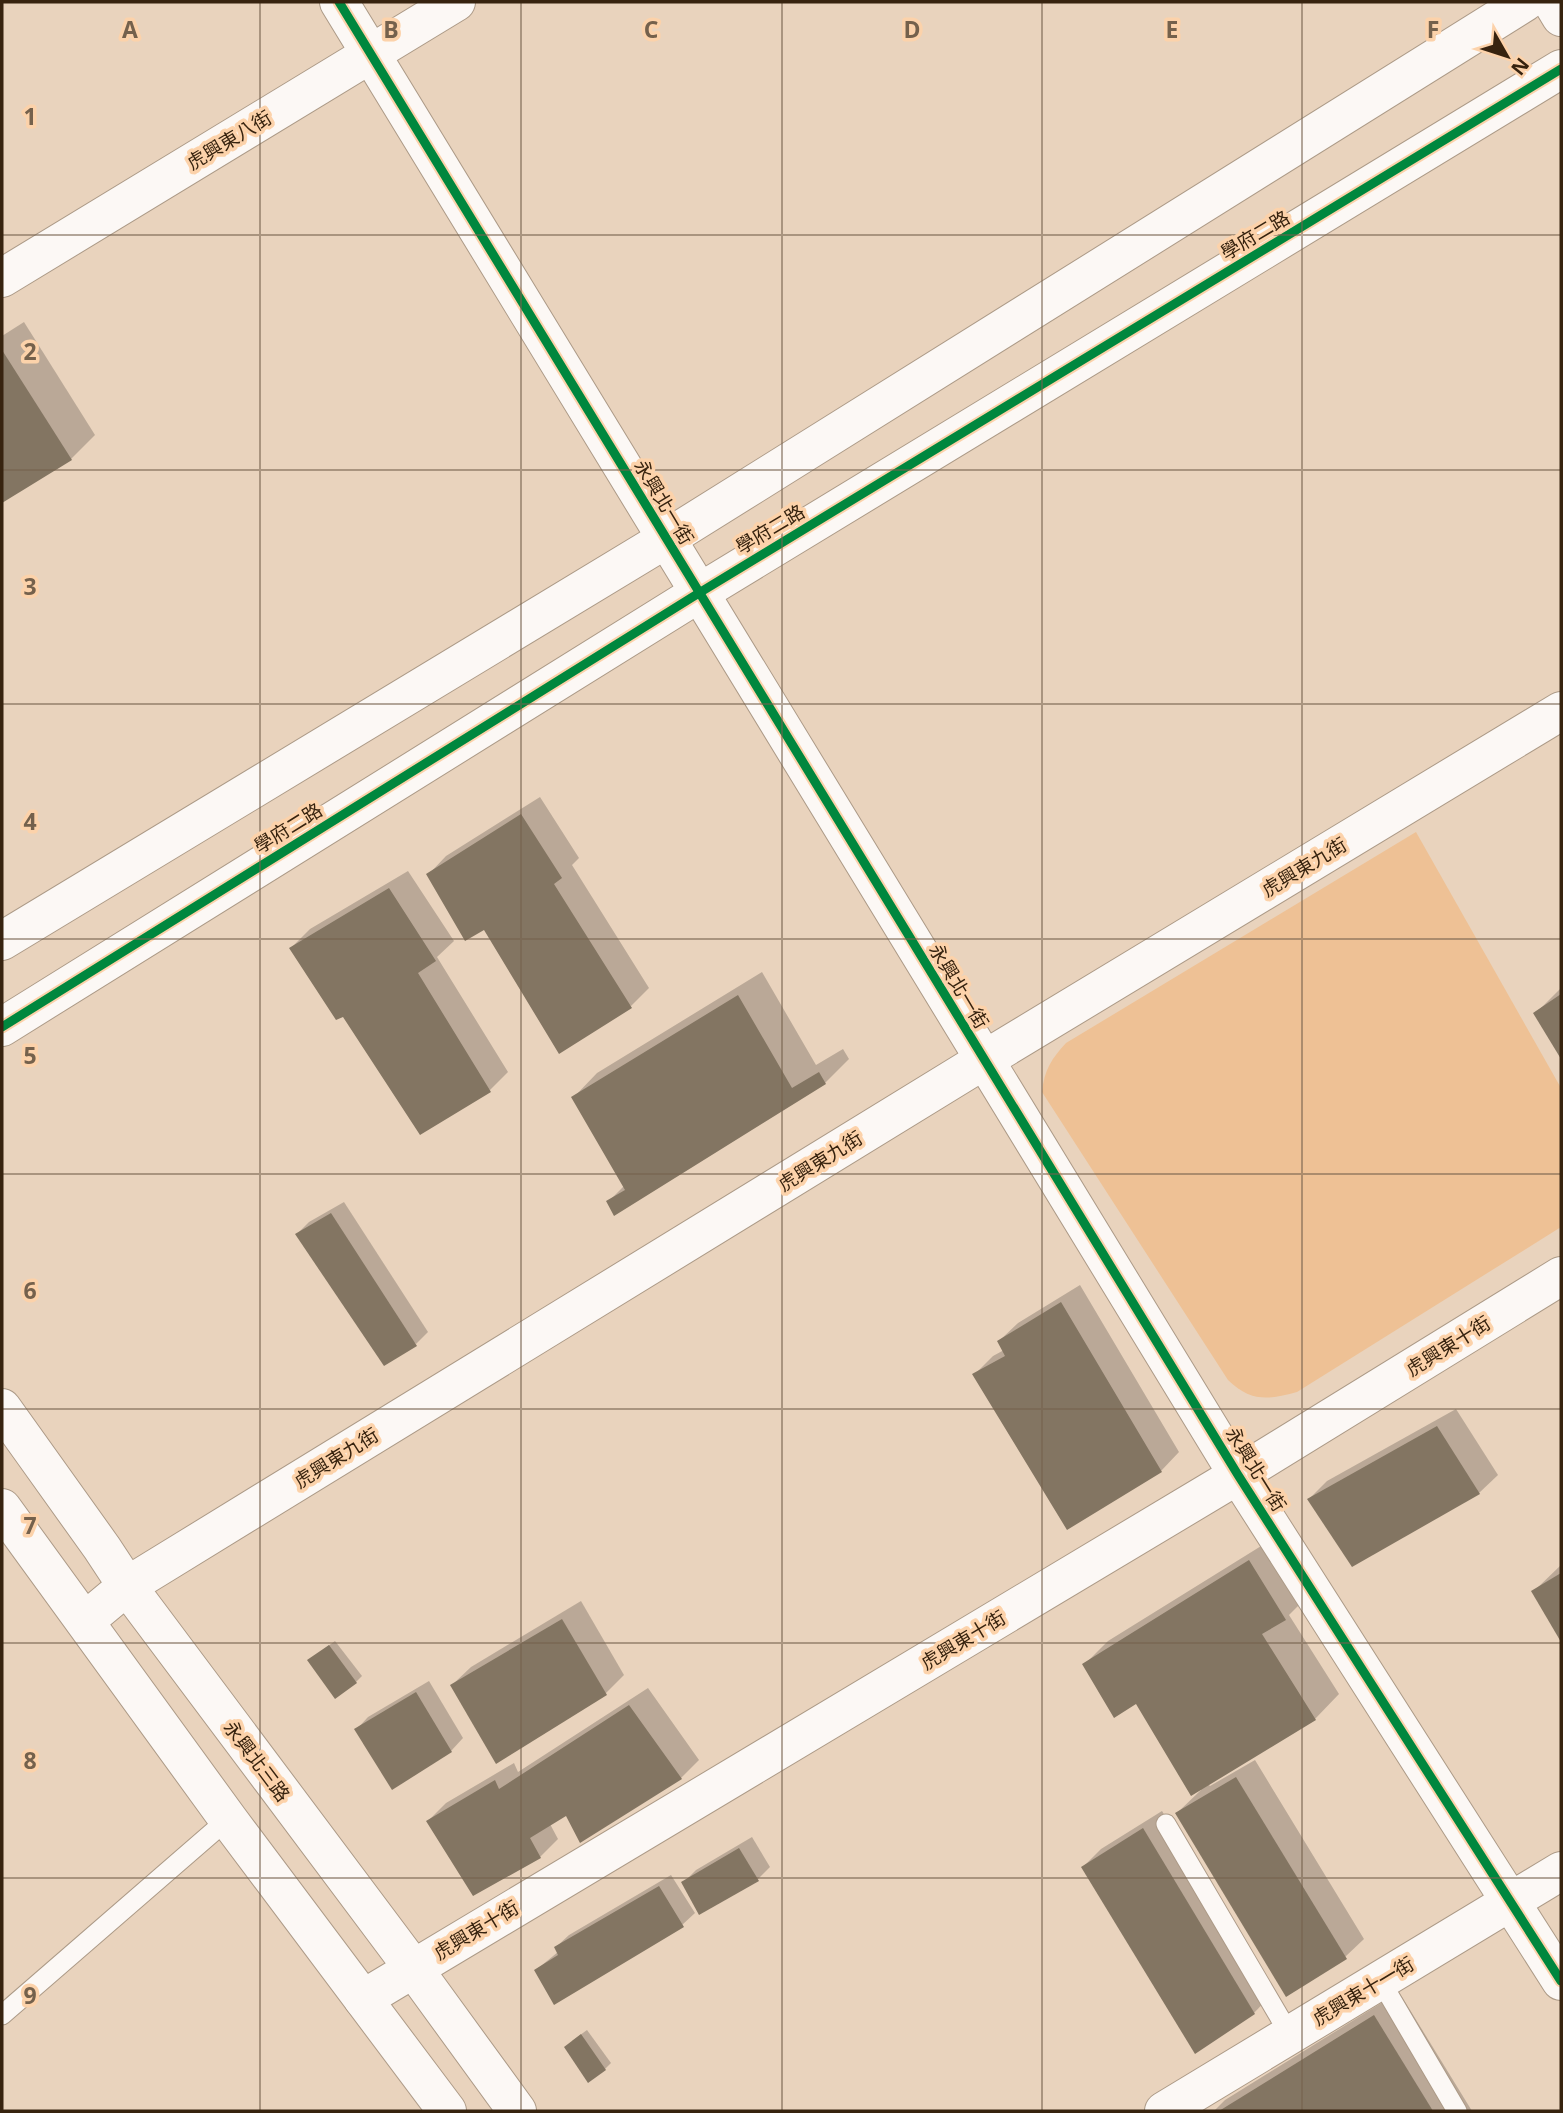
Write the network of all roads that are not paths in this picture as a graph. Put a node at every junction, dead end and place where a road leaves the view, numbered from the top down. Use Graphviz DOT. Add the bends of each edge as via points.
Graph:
graph roads {
  1 [pos="339,2"];
  2 [pos="456,2"];
  3 [pos="1525,2"];
  4 [pos="1552,2"];
  5 [pos="1561,17"];
  6 [pos="372,54"];
  7 [pos="1561,69"];
  8 [pos="2,278"];
  9 [pos="666,539"];
  10 [pos="699,593"];
  11 [pos="1561,710"];
  12 [pos="2,941"];
  13 [pos="2,1027"];
  14 [pos="984,1060"];
  15 [pos="1561,1276"];
  16 [pos="2,1408"];
  17 [pos="1238,1475"];
  18 [pos="2,1508"];
  19 [pos="127,1586"];
  20 [pos="85,1622"];
  21 [pos="228,1819"];
  22 [pos="1166,1824"];
  23 [pos="1561,1871"];
  24 [pos="1511,1901"];
  25 [pos="412,1968"];
  26 [pos="1380,1980"];
  27 [pos="1561,1981"];
  28 [pos="363,1999"];
  29 [pos="2,2015"];
  30 [pos="1290,2035"];
  31 [pos="447,2111"];
  32 [pos="517,2111"];
  33 [pos="1165,2111"];
  34 [pos="1457,2111"];
  1 -- 6 [label="street, 永興北一街"];
  2 -- 6 [label="street, 虎興東八街"];
  3 -- 9 [label="street"];
  4 -- 5 [label="street"];
  6 -- 8 [label="street, 虎興東八街"];
  6 -- 9 [label="street, 永興北一街"];
  7 -- 10 [label="street, 學府二路"];
  9 -- 10 [label="street, 永興北一街"];
  9 -- 12 [label="street"];
  10 -- 13 [label="street, 學府二路"];
  10 -- 14 [label="street, 永興北一街"];
  11 -- 14 [label="street, 虎興東九街"];
  14 -- 17 [label="street, 永興北一街"];
  14 -- 19 [label="street, 虎興東九街"];
  15 -- 17 [label="street, 虎興東十街"];
  16 -- 19 [label="street, 永興北三路"];
  17 -- 24 [label="street, 永興北一街"];
  17 -- 25 [label="street, 虎興東十街"];
  18 -- 20 [label="street"];
  19 -- 20 [label="street, 虎興東九街"];
  19 -- 25 [label="street, 永興北三路"];
  20 -- 21 [label="street"];
  21 -- 28 [label="street"];
  21 -- 29 [label="lane"];
  22 -- 30 [label="lane"];
  23 -- 24 [label="street, 虎興東十一街"];
  24 -- 26 [label="street, 虎興東十一街"];
  24 -- 27 [label="street, 永興北一街"];
  25 -- 28 [label="street, 虎興東十街"];
  25 -- 32 [label="street, 永興北三路"];
  26 -- 30 [label="street, 虎興東十一街"];
  26 -- 34 [label="lane"];
  28 -- 31 [label="street"];
  30 -- 33 [label="street, 虎興東十一街"];
}
